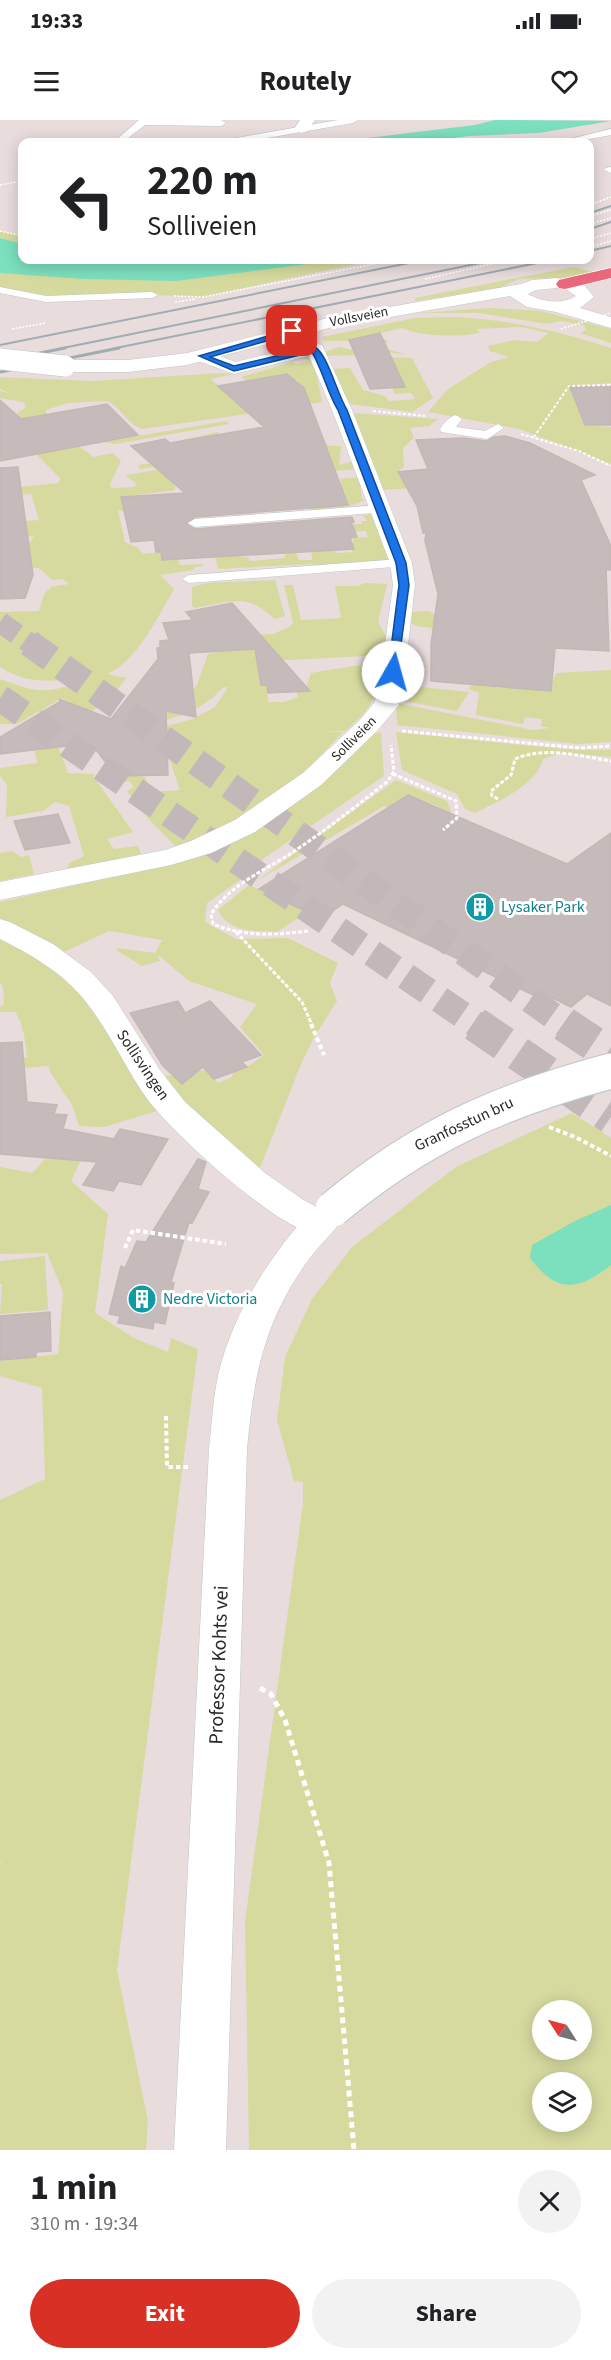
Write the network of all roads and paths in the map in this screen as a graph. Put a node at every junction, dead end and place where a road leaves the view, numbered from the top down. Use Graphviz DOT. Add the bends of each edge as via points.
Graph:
graph roads {
  1 [pos="353,120"];
  2 [pos="144,121"];
  3 [pos="221,123"];
  4 [pos="305,125"];
  5 [pos="611,132"];
  6 [pos="123,138"];
  7 [pos="248,138"];
  8 [pos="582,138"];
  9 [pos="18,182"];
  10 [pos="0,185"];
  11 [pos="611,197"];
  12 [pos="594,203"];
  13 [pos="611,210"];
  14 [pos="594,215"];
  15 [pos="611,218"];
  16 [pos="594,223"];
  17 [pos="0,231"];
  18 [pos="611,233"];
  19 [pos="18,235"];
  20 [pos="594,238"];
  21 [pos="611,241"];
  22 [pos="594,246"];
  23 [pos="374,264"];
  24 [pos="611,273"];
  25 [pos="565,284"];
  26 [pos="611,285"];
  27 [pos="0,291"];
  28 [pos="152,295"];
  29 [pos="526,296"];
  30 [pos="585,296"];
  31 [pos="556,306"];
  32 [pos="611,308"];
  33 [pos="611,313"];
  34 [pos="611,323"];
  35 [pos="561,329"];
  36 [pos="203,356"];
  37 [pos="0,358"];
  38 [pos="611,385"];
  39 [pos="456,419"];
  40 [pos="498,428"];
  41 [pos="534,437"];
  42 [pos="381,509"];
  43 [pos="195,523"];
  44 [pos="401,563"];
  45 [pos="189,579"];
  46 [pos="378,728"];
  47 [pos="611,746"];
  48 [pos="611,760"];
  49 [pos="393,774"];
  50 [pos="498,799"];
  51 [pos="443,830"];
  52 [pos="0,891"];
  53 [pos="0,928"];
  54 [pos="308,931"];
  55 [pos="236,932"];
  56 [pos="324,1055"];
  57 [pos="611,1071"];
  58 [pos="543,1124"];
  59 [pos="611,1156"];
  60 [pos="326,1216"];
  61 [pos="226,1244"];
  62 [pos="125,1248"];
  63 [pos="166,1416"];
  64 [pos="189,1467"];
  65 [pos="260,1688"];
  66 [pos="200,2150"];
  67 [pos="354,2150"];
  1 -- 4 [label="lane"];
  2 -- 3 [label="lane"];
  2 -- 6 [label="lane"];
  4 -- 7 [label="lane"];
  5 -- 8 [label="lane"];
  9 -- 10 [label="path"];
  11 -- 12 [label="path"];
  13 -- 14 [label="path"];
  15 -- 16 [label="path"];
  17 -- 19 [label="path"];
  18 -- 20 [label="path"];
  21 -- 22 [label="path"];
  23 -- 28 [label="path" via="203,297"];
  24 -- 25 [label="highway"];
  25 -- 29 [label="main road" via="540,284"];
  25 -- 30 [label="main road"];
  26 -- 30 [label="highway"];
  27 -- 28 [label="lane" via="46,298"];
  29 -- 31 [label="main road"];
  29 -- 36 [label="main road, Vollsveien" via="441,303 311,326"];
  30 -- 31 [label="main road" via="575,303"];
  30 -- 32 [label="main road"];
  31 -- 34 [label="main road"];
  33 -- 35 [label="path, bridge"];
  36 -- 37 [label="main road, Vollsveien, bridge" via="128,366 65,366"];
  36 -- 42 [label="main road, Solliveien" via="234,368 315,349"];
  38 -- 41 [label="path" via="569,386"];
  39 -- 40 [label="lane" via="446,429 487,435"];
  42 -- 43 [label="lane"];
  42 -- 44 [label="main road, Solliveien"];
  44 -- 45 [label="lane"];
  44 -- 46 [label="main road, Solliveien" via="404,585 391,688"];
  46 -- 47 [label="path" via="580,748"];
  46 -- 49 [label="path"];
  46 -- 52 [label="main road, Solliveien" via="245,826 201,847 171,857"];
  48 -- 50 [label="path" via="523,755 515,759 511,775 491,791"];
  49 -- 51 [label="path" via="456,801 457,818"];
  49 -- 55 [label="path" via="346,813 217,902 211,914 213,924"];
  53 -- 60 [label="main road, Sollisvingen" via="49,952 86,983 161,1095 268,1195 291,1210"];
  54 -- 55 [label="path" via="270,935"];
  55 -- 56 [label="path" via="302,1002"];
  57 -- 60 [label="main road, Granfosstun bru, bridge" via="548,1087 441,1131 384,1167"];
  58 -- 59 [label="path"];
  60 -- 66 [label="main road, Professor Kohts vei" via="288,1263 257,1318 242,1355 233,1397"];
  61 -- 62 [label="path" via="133,1230"];
  63 -- 64 [label="path" via="166,1467"];
  65 -- 67 [label="path" via="271,1694 285,1720 329,1863"];
}
